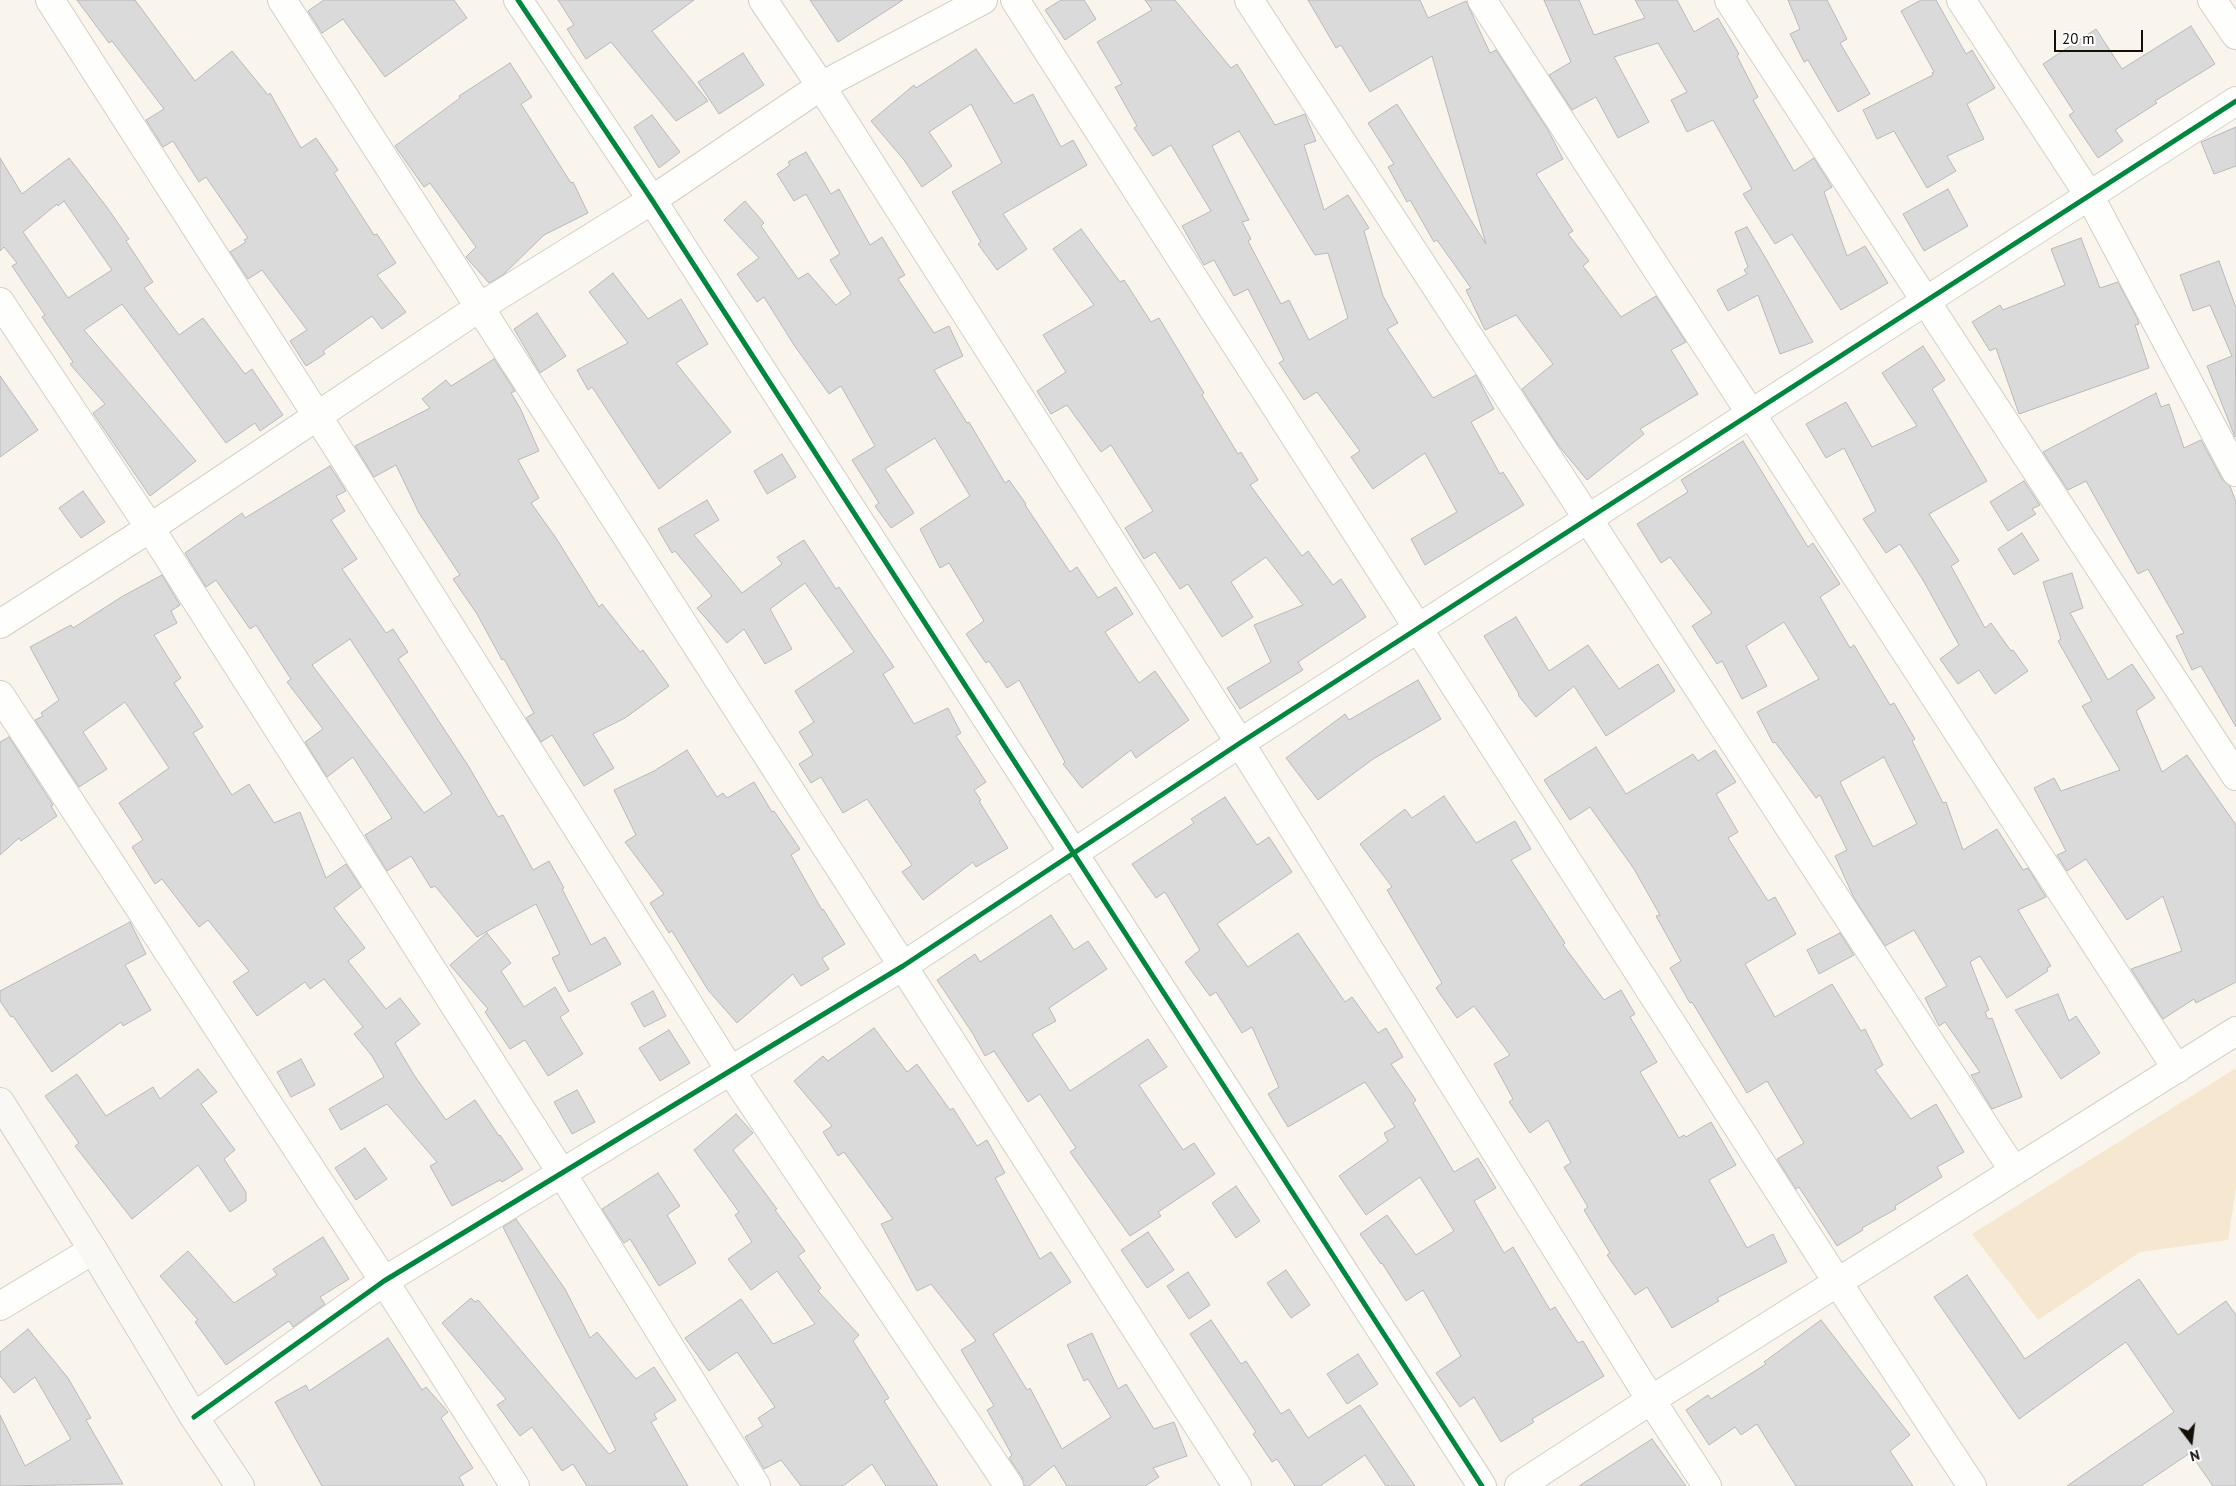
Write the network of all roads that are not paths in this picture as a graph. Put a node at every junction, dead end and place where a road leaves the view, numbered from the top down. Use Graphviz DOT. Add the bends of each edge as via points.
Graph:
graph roads {
  1 [pos="50,0"];
  2 [pos="282,0"];
  3 [pos="518,0"];
  4 [pos="763,0"];
  5 [pos="983,0"];
  6 [pos="1015,0"];
  7 [pos="1249,0"];
  8 [pos="1482,0"];
  9 [pos="1729,0"];
  10 [pos="1961,0"];
  11 [pos="2212,0"];
  12 [pos="2236,35"];
  13 [pos="821,86"];
  14 [pos="2236,101"];
  15 [pos="2088,195"];
  16 [pos="652,200"];
  17 [pos="1926,301"];
  18 [pos="0,302"];
  19 [pos="480,307"];
  20 [pos="1751,414"];
  21 [pos="318,416"];
  22 [pos="2236,472"];
  23 [pos="1588,518"];
  24 [pos="150,528"];
  25 [pos="0,624"];
  26 [pos="1418,628"];
  27 [pos="0,695"];
  28 [pos="1240,743"];
  29 [pos="2236,776"];
  30 [pos="1074,854"];
  31 [pos="903,966"];
  32 [pos="2236,1031"];
  33 [pos="2176,1069"];
  34 [pos="730,1070"];
  35 [pos="0,1102"];
  36 [pos="2014,1171"];
  37 [pos="561,1172"];
  38 [pos="93,1250"];
  39 [pos="384,1281"];
  40 [pos="1838,1283"];
  41 [pos="0,1306"];
  42 [pos="1651,1400"];
  43 [pos="194,1417"];
  44 [pos="240,1486"];
  45 [pos="515,1486"];
  46 [pos="756,1486"];
  47 [pos="1009,1486"];
  48 [pos="1237,1486"];
  49 [pos="1482,1486"];
  50 [pos="1519,1486"];
  51 [pos="1707,1486"];
  52 [pos="1972,1486"];
  1 -- 21 [label="street"];
  2 -- 19 [label="street"];
  3 -- 16 [label="street"];
  4 -- 13 [label="street"];
  5 -- 13 [label="street"];
  6 -- 26 [label="street"];
  7 -- 23 [label="street"];
  8 -- 20 [label="street"];
  9 -- 17 [label="street"];
  10 -- 15 [label="street"];
  11 -- 12 [label="street"];
  13 -- 16 [label="street"];
  13 -- 28 [label="street"];
  14 -- 15 [label="street"];
  15 -- 17 [label="street"];
  15 -- 22 [label="street"];
  16 -- 19 [label="street"];
  16 -- 30 [label="street"];
  17 -- 20 [label="street"];
  17 -- 29 [label="street"];
  18 -- 24 [label="street"];
  19 -- 21 [label="street"];
  19 -- 31 [label="street"];
  20 -- 23 [label="street"];
  20 -- 33 [label="street"];
  21 -- 24 [label="street"];
  21 -- 34 [label="street"];
  23 -- 26 [label="street"];
  23 -- 36 [label="street"];
  24 -- 25 [label="street"];
  24 -- 37 [label="street"];
  26 -- 28 [label="street"];
  26 -- 40 [label="street"];
  27 -- 39 [label="street"];
  28 -- 30 [label="street"];
  28 -- 42 [label="street"];
  30 -- 31 [label="street"];
  30 -- 49 [label="street"];
  31 -- 34 [label="street"];
  31 -- 48 [label="street"];
  32 -- 33 [label="street"];
  33 -- 36 [label="street"];
  34 -- 37 [label="street"];
  34 -- 47 [label="street"];
  35 -- 38 [label="main road"];
  36 -- 40 [label="street"];
  37 -- 39 [label="street"];
  37 -- 46 [label="street"];
  38 -- 41 [label="street"];
  38 -- 43 [label="main road"];
  39 -- 43 [label="street"];
  39 -- 45 [label="street"];
  40 -- 42 [label="street"];
  40 -- 52 [label="street"];
  42 -- 50 [label="street"];
  42 -- 51 [label="street"];
  43 -- 44 [label="main road"];
}
